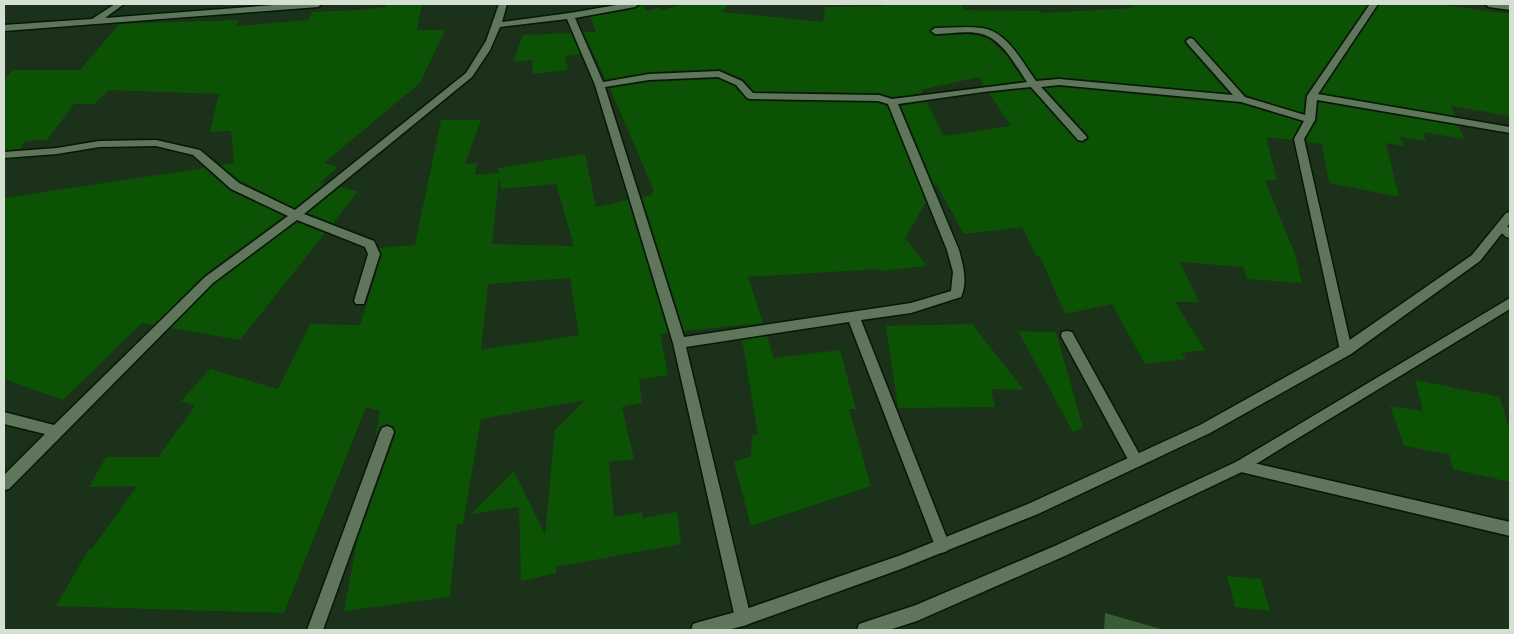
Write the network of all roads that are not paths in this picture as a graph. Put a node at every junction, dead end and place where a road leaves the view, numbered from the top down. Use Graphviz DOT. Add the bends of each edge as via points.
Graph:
graph roads {
  1 [pos="120,4"];
  2 [pos="318,4"];
  3 [pos="502,4"];
  4 [pos="635,4"];
  5 [pos="1374,4"];
  6 [pos="1489,4"];
  7 [pos="1510,7"];
  8 [pos="570,16"];
  9 [pos="94,20"];
  10 [pos="498,26"];
  11 [pos="4,28"];
  12 [pos="935,31"];
  13 [pos="1190,41"];
  14 [pos="1033,84"];
  15 [pos="600,85"];
  16 [pos="1312,96"];
  17 [pos="1242,98"];
  18 [pos="892,102"];
  19 [pos="1310,120"];
  20 [pos="1510,130"];
  21 [pos="1082,138"];
  22 [pos="4,155"];
  23 [pos="296,215"];
  24 [pos="1510,216"];
  25 [pos="1506,231"];
  26 [pos="360,301"];
  27 [pos="1510,303"];
  28 [pos="853,317"];
  29 [pos="1067,336"];
  30 [pos="679,343"];
  31 [pos="1346,350"];
  32 [pos="4,418"];
  33 [pos="55,431"];
  34 [pos="387,432"];
  35 [pos="1136,461"];
  36 [pos="1241,466"];
  37 [pos="4,484"];
  38 [pos="1510,529"];
  39 [pos="942,546"];
  40 [pos="743,618"];
  41 [pos="315,630"];
  42 [pos="699,630"];
  43 [pos="865,630"];
  1 -- 9 [label="street"];
  2 -- 9 [label="street"];
  3 -- 10 [label="street"];
  4 -- 8 [label="street"];
  5 -- 16 [label="street"];
  6 -- 7 [label="street"];
  8 -- 10 [label="street"];
  8 -- 15 [label="street"];
  9 -- 11 [label="street"];
  10 -- 23 [label="street" via="480,62 469,75"];
  12 -- 14 [label="street" via="982,31 996,37"];
  13 -- 17 [label="street"];
  14 -- 17 [label="street" via="1076,83"];
  14 -- 18 [label="street"];
  14 -- 21 [label="street"];
  15 -- 18 [label="street" via="719,74 739,83 750,96 879,98"];
  15 -- 30 [label="street"];
  16 -- 19 [label="street"];
  16 -- 20 [label="street"];
  17 -- 19 [label="street"];
  18 -- 28 [label="street" via="953,250 959,272 957,294 911,308"];
  19 -- 31 [label="street" via="1299,139"];
  22 -- 23 [label="street" via="100,144 156,143 196,152 235,186"];
  23 -- 26 [label="street" via="370,244 374,254"];
  23 -- 33 [label="street" via="209,280"];
  24 -- 25 [label="street"];
  25 -- 31 [label="street" via="1476,258"];
  27 -- 36 [label="street"];
  28 -- 30 [label="street"];
  28 -- 39 [label="street"];
  29 -- 35 [label="street"];
  30 -- 40 [label="street"];
  31 -- 35 [label="street" via="1205,430"];
  32 -- 33 [label="street"];
  33 -- 37 [label="street"];
  34 -- 41 [label="street"];
  35 -- 39 [label="street" via="1033,509"];
  36 -- 38 [label="street"];
  36 -- 43 [label="street" via="1053,554 917,613"];
  39 -- 40 [label="street"];
  40 -- 42 [label="street"];
}
